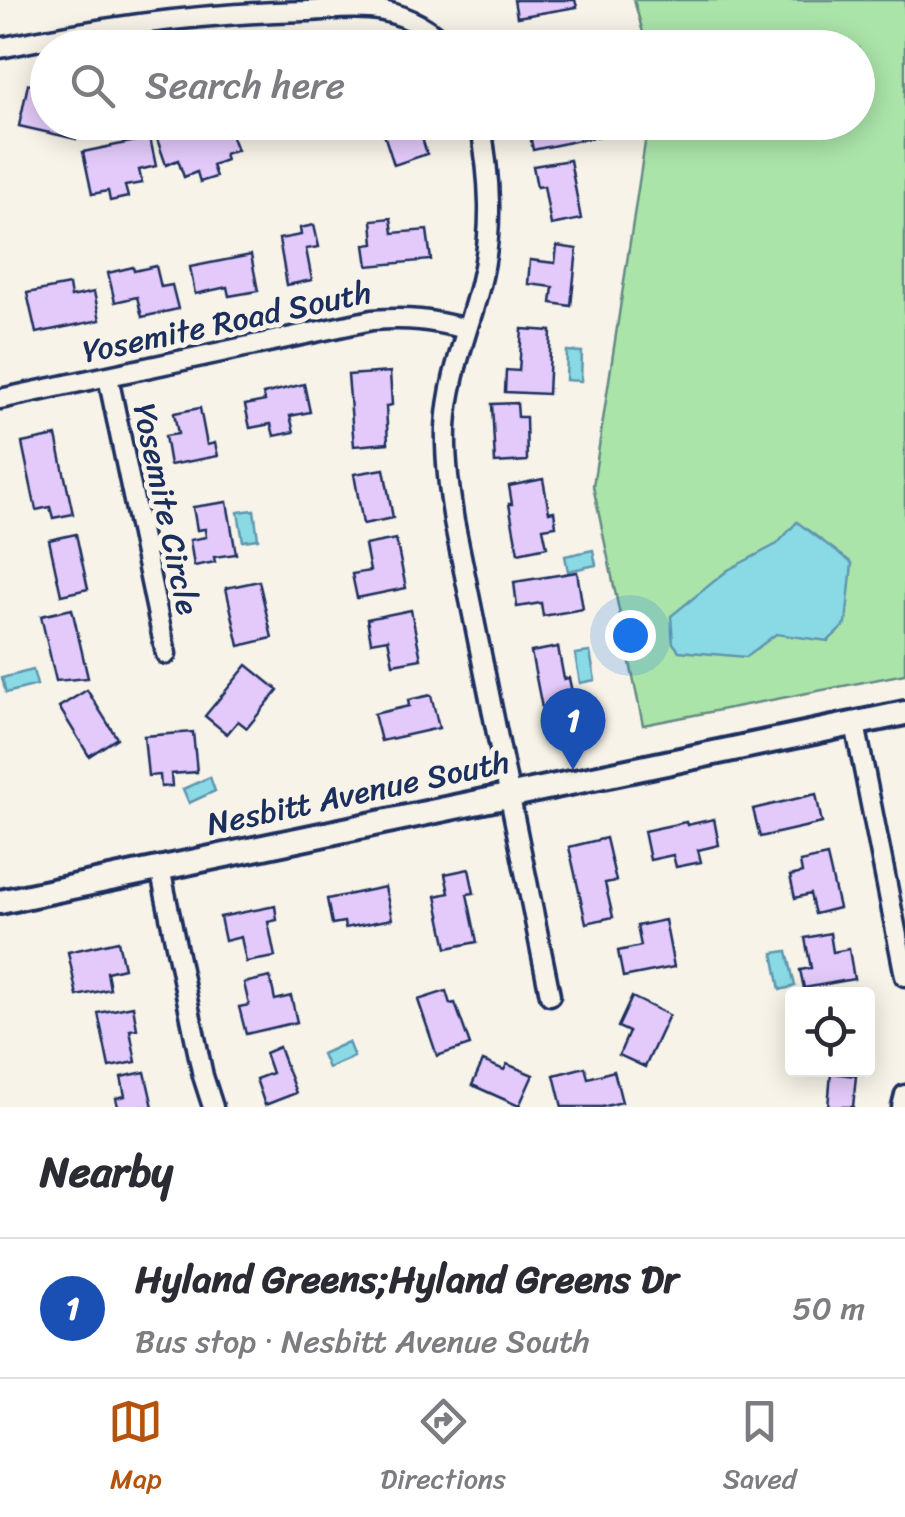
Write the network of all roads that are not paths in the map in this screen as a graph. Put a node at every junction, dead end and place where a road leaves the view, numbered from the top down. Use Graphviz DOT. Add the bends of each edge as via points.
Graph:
graph roads {
  1 [pos="131,25"];
  2 [pos="94,30"];
  3 [pos="132,30"];
  4 [pos="430,30"];
  5 [pos="30,42"];
  6 [pos="0,48"];
  7 [pos="483,140"];
  8 [pos="466,329"];
  9 [pos="108,376"];
  10 [pos="0,400"];
  11 [pos="166,654"];
  12 [pos="905,713"];
  13 [pos="855,724"];
  14 [pos="510,795"];
  15 [pos="160,868"];
  16 [pos="0,902"];
  17 [pos="905,976"];
  18 [pos="550,995"];
  19 [pos="905,1095"];
  20 [pos="214,1107"];
  21 [pos="902,1107"];
  1 -- 2 [label="street"];
  1 -- 3 [label="lane"];
  1 -- 4 [label="street" via="378,10"];
  5 -- 6 [label="street"];
  7 -- 8 [label="street" via="488,234"];
  8 -- 9 [label="street, Yosemite Road South" via="404,317 372,320"];
  8 -- 14 [label="street" via="449,408 447,474"];
  9 -- 10 [label="street, Yosemite Road South"];
  9 -- 11 [label="street, Yosemite Circle"];
  12 -- 13 [label="street, Nesbitt Avenue South"];
  13 -- 14 [label="street, Nesbitt Avenue South"];
  13 -- 17 [label="street"];
  14 -- 15 [label="street, Nesbitt Avenue South"];
  14 -- 18 [label="street"];
  15 -- 16 [label="street, Nesbitt Avenue South"];
  15 -- 20 [label="street"];
  19 -- 21 [label="street"];
}
